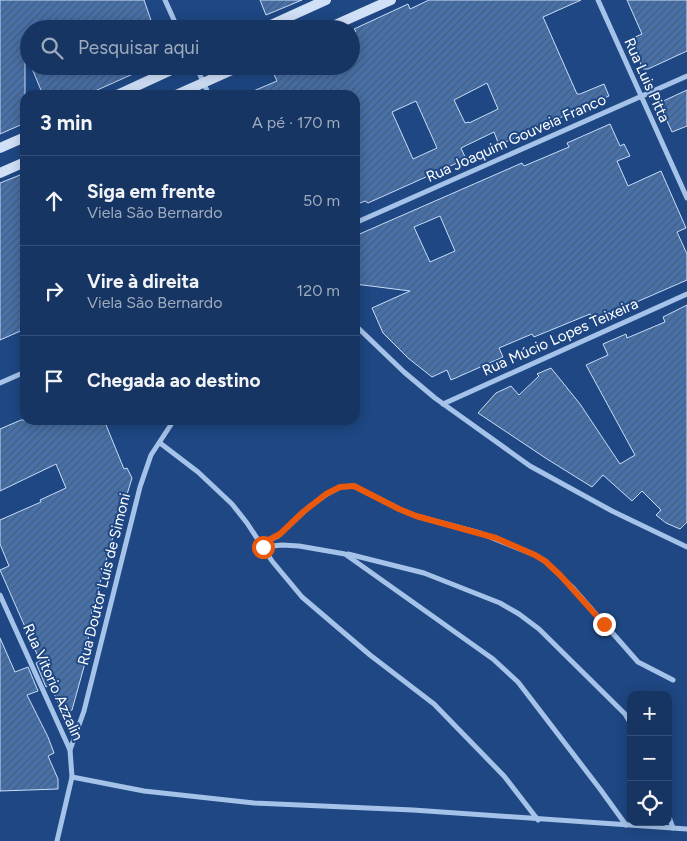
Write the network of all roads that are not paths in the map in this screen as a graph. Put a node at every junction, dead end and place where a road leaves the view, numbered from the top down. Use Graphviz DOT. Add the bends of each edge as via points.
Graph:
graph roads {
  1 [pos="165,0"];
  2 [pos="326,0"];
  3 [pos="391,0"];
  4 [pos="598,0"];
  5 [pos="174,20"];
  6 [pos="282,20"];
  7 [pos="346,20"];
  8 [pos="160,75"];
  9 [pos="200,75"];
  10 [pos="221,75"];
  11 [pos="687,76"];
  12 [pos="203,83"];
  13 [pos="128,90"];
  14 [pos="187,90"];
  15 [pos="206,90"];
  16 [pos="641,96"];
  17 [pos="20,139"];
  18 [pos="0,148"];
  19 [pos="20,164"];
  20 [pos="0,173"];
  21 [pos="687,198"];
  22 [pos="360,221"];
  23 [pos="687,294"];
  24 [pos="360,329"];
  25 [pos="20,374"];
  26 [pos="0,383"];
  27 [pos="443,404"];
  28 [pos="171,425"];
  29 [pos="160,443"];
  30 [pos="262,546"];
  31 [pos="687,547"];
  32 [pos="345,554"];
  33 [pos="1,599"];
  34 [pos="673,680"];
  35 [pos="627,717"];
  36 [pos="70,750"];
  37 [pos="72,777"];
  38 [pos="538,820"];
  39 [pos="626,825"];
  40 [pos="673,828"];
  41 [pos="687,829"];
  42 [pos="57,841"];
  1 -- 5 [label="street"];
  2 -- 6 [label="main road"];
  3 -- 7 [label="main road"];
  4 -- 16 [label="street, Rua Luis Pitta"];
  8 -- 13 [label="main road"];
  9 -- 12 [label="street"];
  10 -- 12 [label="main road"];
  11 -- 16 [label="street, Rua Joaquim Gouveia Franco"];
  12 -- 14 [label="main road"];
  12 -- 15 [label="street"];
  16 -- 21 [label="street, Rua Luis Pitta"];
  16 -- 22 [label="street, Rua Joaquim Gouveia Franco"];
  17 -- 18 [label="main road"];
  19 -- 20 [label="main road"];
  23 -- 27 [label="street, Rua Múcio Lopes Teixeira"];
  24 -- 27 [label="street"];
  25 -- 26 [label="street"];
  27 -- 31 [label="street" via="530,466"];
  28 -- 29 [label="street, Rua Doutor Luis de Simoni"];
  29 -- 30 [label="street" via="232,504"];
  29 -- 36 [label="street, Rua Doutor Luis de Simoni" via="151,456 140,487 84,711"];
  30 -- 32 [label="street" via="299,546"];
  30 -- 34 [label="street" via="326,494 340,487 354,486 416,516 488,536 545,561 638,662"];
  30 -- 38 [label="street" via="314,608 434,704 504,776"];
  32 -- 35 [label="street" via="424,573 513,610 539,629"];
  32 -- 39 [label="street" via="508,672"];
  33 -- 36 [label="street, Rua Vitorio Azzalin"];
  36 -- 37 [label="street, Rua Vitorio Azzalin"];
  37 -- 38 [label="street" via="144,792 254,803 413,810"];
  37 -- 42 [label="street, Rua Vitorio Azzalin"];
  38 -- 39 [label="street"];
  39 -- 40 [label="street"];
  40 -- 41 [label="street"];
}
